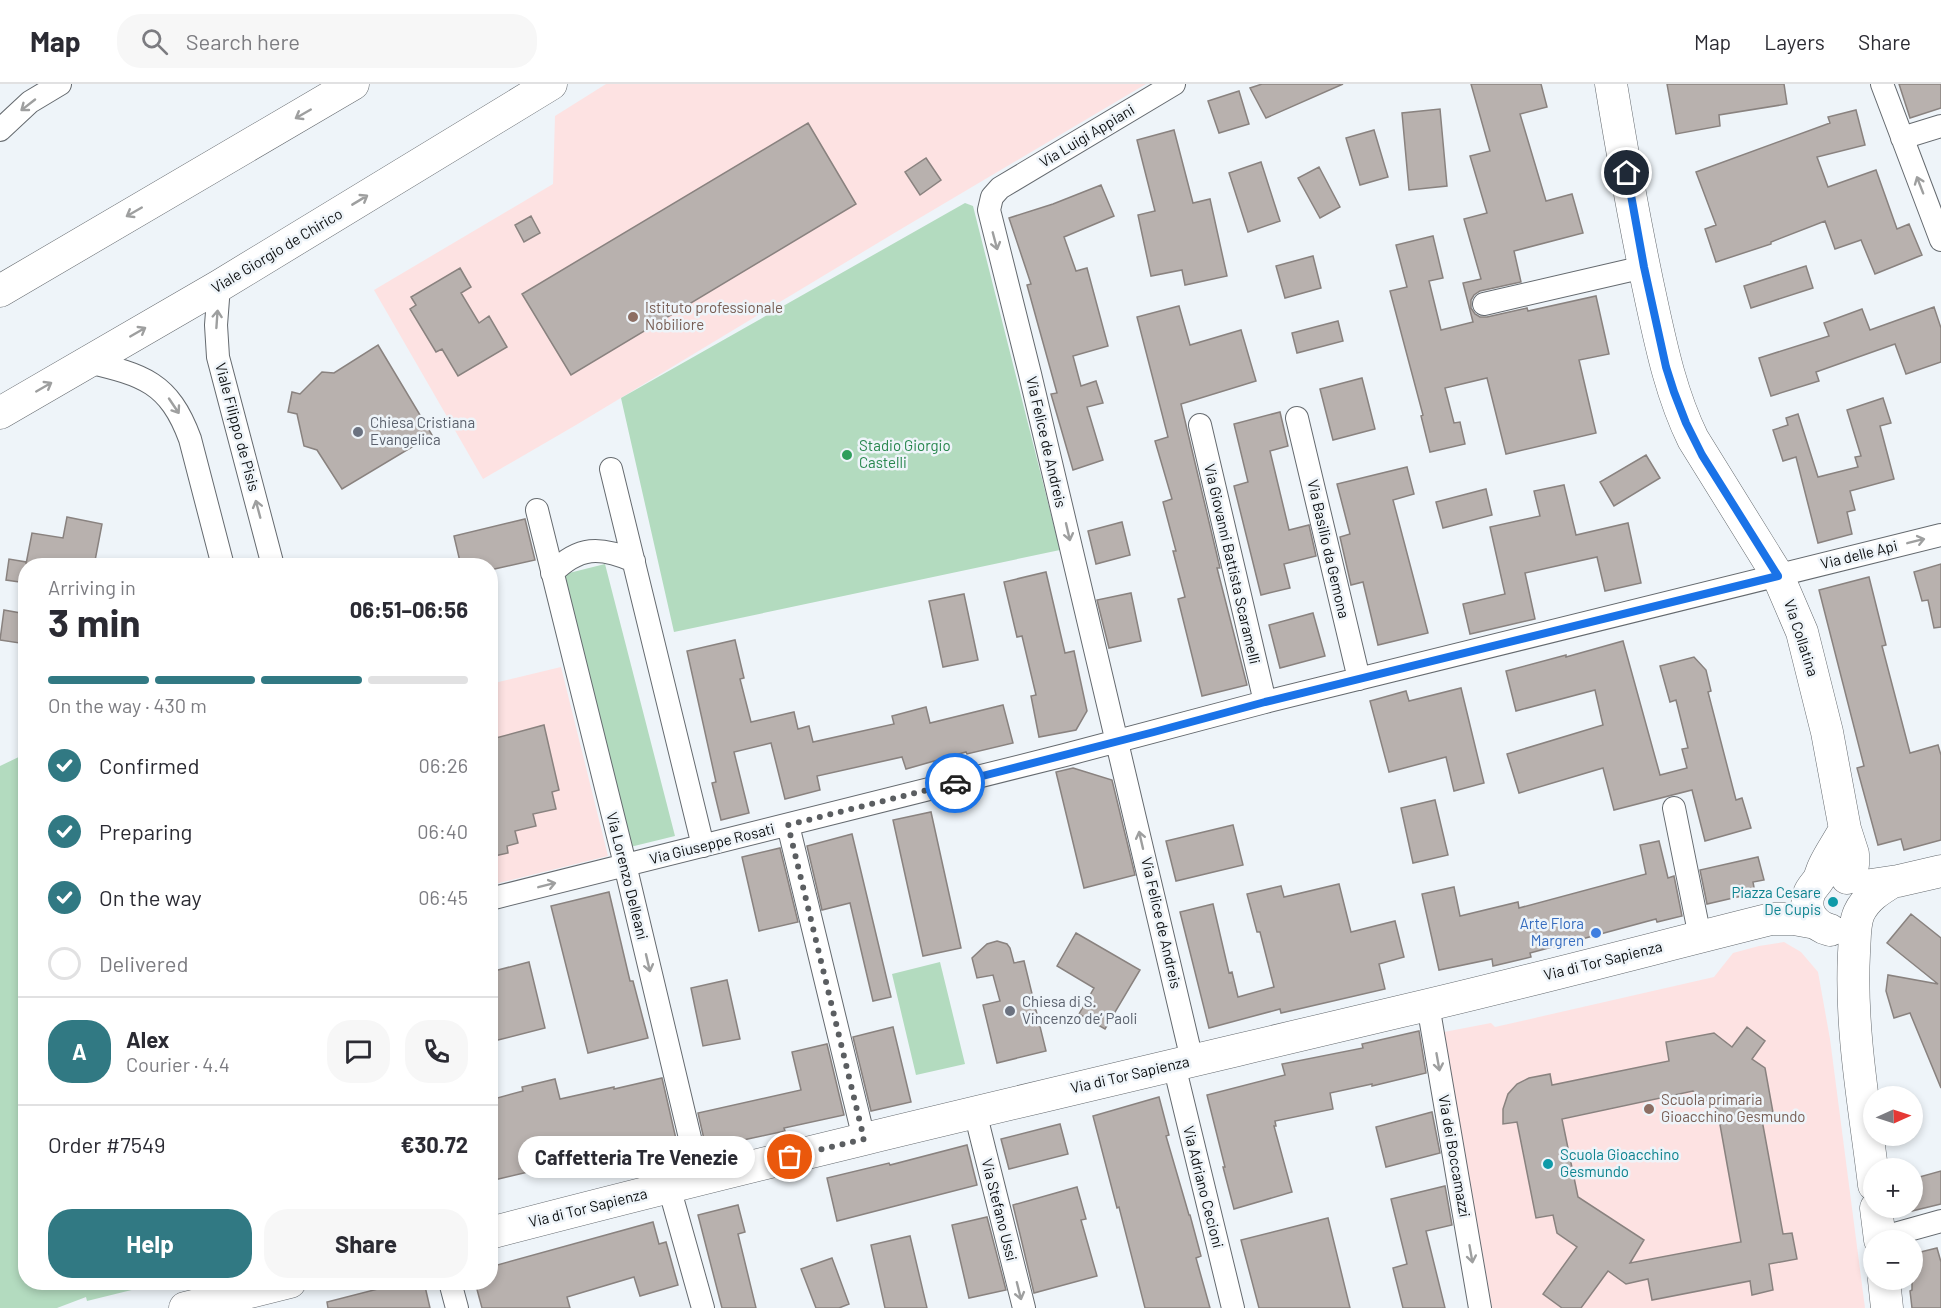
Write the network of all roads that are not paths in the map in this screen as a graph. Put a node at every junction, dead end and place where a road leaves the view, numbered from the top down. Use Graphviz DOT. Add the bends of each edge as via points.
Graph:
graph roads {
  1 [pos="60,84"];
  2 [pos="353,84"];
  3 [pos="551,84"];
  4 [pos="1174,84"];
  5 [pos="1611,84"];
  6 [pos="1882,84"];
  7 [pos="1941,126"];
  8 [pos="0,130"];
  9 [pos="1902,138"];
  10 [pos="1000,188"];
  11 [pos="1941,240"];
  12 [pos="1644,267"];
  13 [pos="219,286"];
  14 [pos="0,291"];
  15 [pos="1484,304"];
  16 [pos="88,362"];
  17 [pos="0,412"];
  18 [pos="1297,418"];
  19 [pos="1200,425"];
  20 [pos="611,469"];
  21 [pos="537,510"];
  22 [pos="1941,535"];
  23 [pos="221,558"];
  24 [pos="271,558"];
  25 [pos="633,561"];
  26 [pos="552,573"];
  27 [pos="1778,576"];
  28 [pos="1359,679"];
  29 [pos="1265,702"];
  30 [pos="1117,742"];
  31 [pos="1674,808"];
  32 [pos="788,825"];
  33 [pos="703,846"];
  34 [pos="625,866"];
  35 [pos="1941,871"];
  36 [pos="1841,893"];
  37 [pos="498,897"];
  38 [pos="1771,919"];
  39 [pos="1817,924"];
  40 [pos="1700,937"];
  41 [pos="1853,1004"];
  42 [pos="1428,1005"];
  43 [pos="1183,1063"];
  44 [pos="975,1112"];
  45 [pos="864,1139"];
  46 [pos="1871,1158"];
  47 [pos="700,1180"];
  48 [pos="669,1187"];
  49 [pos="1941,1221"];
  50 [pos="1910,1230"];
  51 [pos="498,1231"];
  52 [pos="264,1290"];
  53 [pos="452,1290"];
  54 [pos="1885,1290"];
  55 [pos="223,1303"];
  56 [pos="184,1308"];
  57 [pos="457,1308"];
  58 [pos="703,1308"];
  59 [pos="1023,1308"];
  60 [pos="1233,1308"];
  61 [pos="1480,1308"];
  62 [pos="1887,1308"];
  1 -- 8 [label="street, one-way" via="30,102"];
  2 -- 14 [label="street, one-way"];
  13 -- 3 [label="street, Viale Giorgio de Chirico, one-way"];
  4 -- 10 [label="street, Via Luigi Appiani"];
  5 -- 12 [label="street, Via Collatina"];
  6 -- 9 [label="street"];
  7 -- 9 [label="street"];
  11 -- 9 [label="street, one-way"];
  10 -- 30 [label="street, Via Felice de Andreis, one-way" via="990,201 991,224"];
  12 -- 15 [label="street"];
  12 -- 27 [label="street, Via Collatina" via="1666,367 1686,423"];
  16 -- 13 [label="street, Viale Giorgio de Chirico, one-way"];
  24 -- 13 [label="street, Viale Filippo de Pisis, one-way" via="220,367 216,332"];
  17 -- 16 [label="street, Viale Giorgio de Chirico, one-way"];
  16 -- 23 [label="street, one-way" via="148,380 170,400 190,439"];
  18 -- 28 [label="street, Via Basilio da Gemona"];
  19 -- 29 [label="street, Via Giovanni Battista Scaramelli"];
  20 -- 25 [label="street"];
  21 -- 26 [label="street, Via Lorenzo Delleani"];
  27 -- 22 [label="street, Via delle Api, one-way"];
  25 -- 26 [label="street" via="599,550 571,556"];
  25 -- 33 [label="street"];
  26 -- 34 [label="street, Via Lorenzo Delleani"];
  27 -- 28 [label="street"];
  27 -- 36 [label="street, Via Collatina" via="1808,651 1854,859"];
  28 -- 29 [label="street"];
  29 -- 30 [label="street, Via Giuseppe Rosati"];
  30 -- 32 [label="street, Via Giuseppe Rosati"];
  43 -- 30 [label="street, Via Felice de Andreis, one-way"];
  31 -- 40 [label="street"];
  32 -- 33 [label="street, Via Giuseppe Rosati"];
  32 -- 45 [label="street"];
  33 -- 34 [label="street, Via Giuseppe Rosati"];
  37 -- 34 [label="street, Via Giuseppe Rosati, one-way"];
  34 -- 47 [label="street, Via Lorenzo Delleani, one-way"];
  35 -- 36 [label="street" via="1892,882 1877,891"];
  36 -- 38 [label="street"];
  36 -- 39 [label="street" via="1807,899 1810,916"];
  36 -- 39 [label="street" via="1852,923 1840,929"];
  36 -- 41 [label="street"];
  38 -- 39 [label="street"];
  38 -- 40 [label="street, Via di Tor Sapienza"];
  39 -- 41 [label="street" via="1836,956"];
  40 -- 42 [label="street, Via di Tor Sapienza"];
  41 -- 46 [label="street"];
  42 -- 43 [label="street, Via di Tor Sapienza"];
  42 -- 61 [label="street, Via dei Boccamazzi, one-way"];
  43 -- 44 [label="street, Via di Tor Sapienza"];
  43 -- 60 [label="street, Via Adriano Cecioni"];
  44 -- 45 [label="street, Via di Tor Sapienza"];
  44 -- 59 [label="street, Via Stefano Ussi, one-way"];
  45 -- 47 [label="street, Via di Tor Sapienza"];
  47 -- 48 [label="street, Via di Tor Sapienza"];
  48 -- 51 [label="street, Via di Tor Sapienza"];
  48 -- 58 [label="street"];
  49 -- 50 [label="street"];
  52 -- 55 [label="street"];
  53 -- 57 [label="street"];
  54 -- 62 [label="street"];
  55 -- 56 [label="street"];
}
